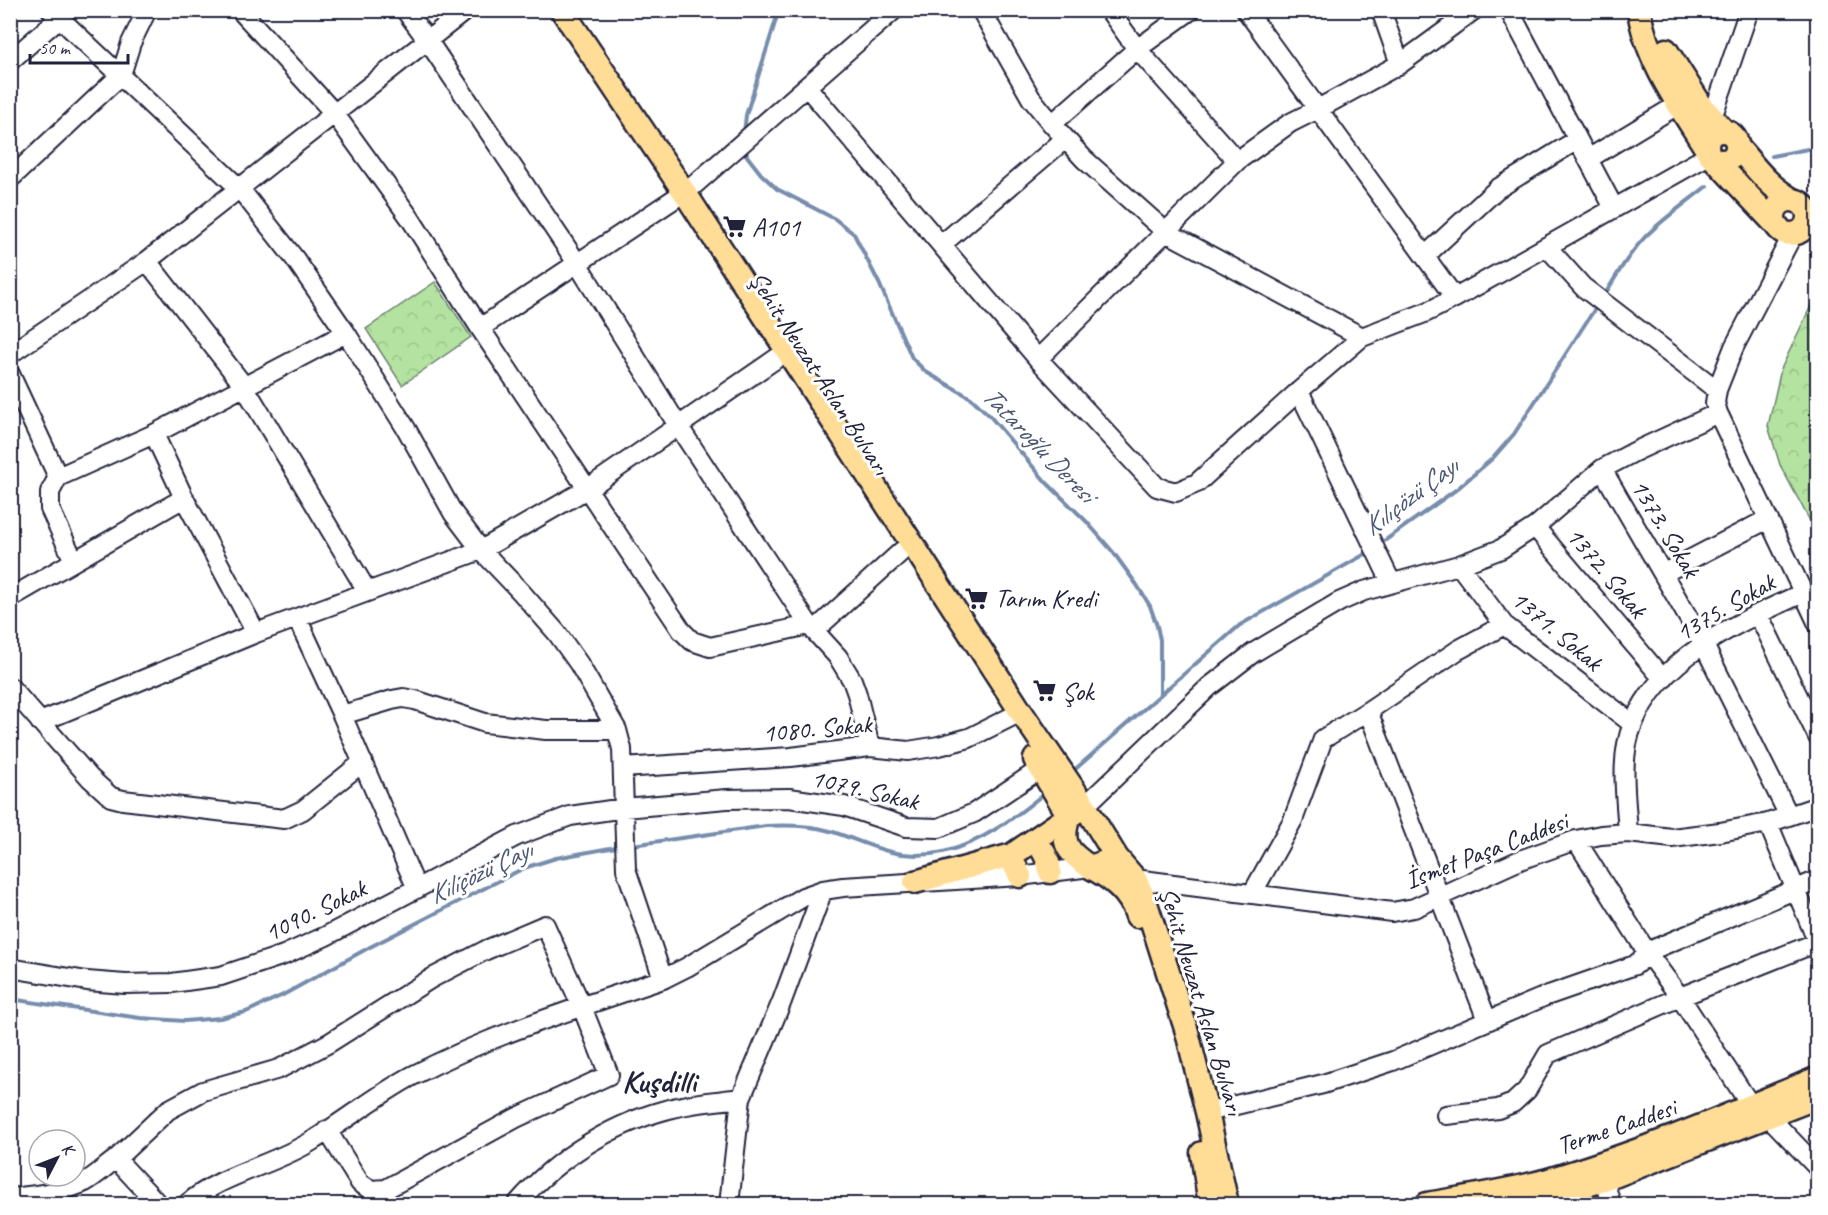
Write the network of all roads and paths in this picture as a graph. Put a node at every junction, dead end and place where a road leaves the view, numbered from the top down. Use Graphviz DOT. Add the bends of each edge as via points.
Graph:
graph roads {
  1 [pos="147,10"];
  2 [pos="240,10"];
  3 [pos="405,10"];
  4 [pos="466,10"];
  5 [pos="548,10"];
  6 [pos="562,10"];
  7 [pos="894,10"];
  8 [pos="981,10"];
  9 [pos="1108,10"];
  10 [pos="1191,10"];
  11 [pos="1246,10"];
  12 [pos="1381,10"];
  13 [pos="1474,10"];
  14 [pos="1509,10"];
  15 [pos="1639,10"];
  16 [pos="1648,10"];
  17 [pos="1749,10"];
  18 [pos="55,15"];
  19 [pos="428,41"];
  20 [pos="1137,49"];
  21 [pos="10,61"];
  22 [pos="1400,64"];
  23 [pos="121,75"];
  24 [pos="807,87"];
  25 [pos="1679,104"];
  26 [pos="1318,110"];
  27 [pos="334,113"];
  28 [pos="1052,124"];
  29 [pos="1724,132"];
  30 [pos="1065,139"];
  31 [pos="1577,140"];
  32 [pos="1710,154"];
  33 [pos="1588,159"];
  34 [pos="1237,161"];
  35 [pos="10,178"];
  36 [pos="240,189"];
  37 [pos="679,196"];
  38 [pos="1614,208"];
  39 [pos="1801,213"];
  40 [pos="1166,232"];
  41 [pos="941,245"];
  42 [pos="1547,248"];
  43 [pos="1425,256"];
  44 [pos="147,261"];
  45 [pos="577,263"];
  46 [pos="1455,298"];
  47 [pos="480,328"];
  48 [pos="346,333"];
  49 [pos="1362,337"];
  50 [pos="10,354"];
  51 [pos="777,358"];
  52 [pos="1038,359"];
  53 [pos="10,374"];
  54 [pos="244,386"];
  55 [pos="1717,390"];
  56 [pos="1299,391"];
  57 [pos="1718,413"];
  58 [pos="679,427"];
  59 [pos="154,434"];
  60 [pos="1602,469"];
  61 [pos="58,477"];
  62 [pos="587,489"];
  63 [pos="184,498"];
  64 [pos="1768,519"];
  65 [pos="1535,527"];
  66 [pos="481,550"];
  67 [pos="902,551"];
  68 [pos="74,561"];
  69 [pos="1459,565"];
  70 [pos="1664,573"];
  71 [pos="1391,582"];
  72 [pos="367,591"];
  73 [pos="1803,593"];
  74 [pos="10,598"];
  75 [pos="1758,614"];
  76 [pos="297,618"];
  77 [pos="1818,624"];
  78 [pos="1504,625"];
  79 [pos="812,628"];
  80 [pos="256,633"];
  81 [pos="1703,643"];
  82 [pos="1663,679"];
  83 [pos="10,687"];
  84 [pos="1368,711"];
  85 [pos="342,715"];
  86 [pos="1015,716"];
  87 [pos="40,722"];
  88 [pos="1633,724"];
  89 [pos="617,730"];
  90 [pos="1818,737"];
  91 [pos="870,747"];
  92 [pos="363,762"];
  93 [pos="1047,765"];
  94 [pos="623,768"];
  95 [pos="1073,805"];
  96 [pos="1818,806"];
  97 [pos="624,808"];
  98 [pos="1789,816"];
  99 [pos="1768,823"];
  100 [pos="1628,833"];
  101 [pos="1034,840"];
  102 [pos="1576,840"];
  103 [pos="1012,855"];
  104 [pos="1117,858"];
  105 [pos="1090,867"];
  106 [pos="1050,872"];
  107 [pos="1020,876"];
  108 [pos="1135,879"];
  109 [pos="1818,880"];
  110 [pos="915,882"];
  111 [pos="417,889"];
  112 [pos="1796,889"];
  113 [pos="823,890"];
  114 [pos="1252,894"];
  115 [pos="1439,896"];
  116 [pos="1817,943"];
  117 [pos="1648,954"];
  118 [pos="10,968"];
  119 [pos="663,979"];
  120 [pos="1680,997"];
  121 [pos="582,1007"];
  122 [pos="1487,1020"];
  123 [pos="1818,1078"];
  124 [pos="1818,1097"];
  125 [pos="741,1098"];
  126 [pos="1760,1111"];
  127 [pos="1208,1112"];
  128 [pos="1446,1115"];
  129 [pos="327,1130"];
  130 [pos="116,1159"];
  131 [pos="1818,1168"];
  132 [pos="1604,1180"];
  133 [pos="10,1198"];
  134 [pos="158,1204"];
  135 [pos="187,1204"];
  136 [pos="517,1204"];
  137 [pos="729,1204"];
  138 [pos="1210,1204"];
  139 [pos="1227,1204"];
  140 [pos="1426,1204"];
  141 [pos="1523,1204"];
  142 [pos="1611,1204"];
  1 -- 23 [label="street"];
  2 -- 27 [label="street"];
  3 -- 19 [label="street"];
  4 -- 19 [label="street"];
  5 -- 37 [label="main road, Şehit Nevzat Aslan Bulvarı"];
  6 -- 37 [label="main road, Şehit Nevzat Aslan Bulvarı"];
  7 -- 24 [label="street"];
  8 -- 28 [label="street" via="1031,98"];
  9 -- 20 [label="street"];
  10 -- 20 [label="street"];
  11 -- 26 [label="street"];
  12 -- 22 [label="street"];
  13 -- 22 [label="street"];
  14 -- 31 [label="street"];
  15 -- 25 [label="main road" via="1650,51"];
  16 -- 29 [label="main road" via="1680,74"];
  17 -- 29 [label="street"];
  18 -- 21 [label="street"];
  18 -- 23 [label="street"];
  19 -- 27 [label="street"];
  19 -- 45 [label="street"];
  20 -- 28 [label="street"];
  20 -- 34 [label="street"];
  22 -- 26 [label="street"];
  23 -- 35 [label="street"];
  23 -- 36 [label="street"];
  24 -- 37 [label="street"];
  24 -- 41 [label="street"];
  25 -- 32 [label="main road"];
  25 -- 33 [label="street"];
  26 -- 34 [label="street" via="1290,123"];
  26 -- 43 [label="street"];
  27 -- 36 [label="street"];
  27 -- 47 [label="street" via="410,218"];
  28 -- 30 [label="street"];
  29 -- 32 [label="main road" via="1710,136"];
  29 -- 39 [label="main road"];
  30 -- 40 [label="street"];
  30 -- 41 [label="street"];
  31 -- 33 [label="street"];
  31 -- 43 [label="street" via="1497,189"];
  32 -- 38 [label="street"];
  32 -- 39 [label="main road"];
  33 -- 38 [label="street"];
  34 -- 40 [label="street"];
  36 -- 44 [label="street"];
  36 -- 48 [label="street"];
  37 -- 45 [label="street"];
  37 -- 51 [label="main road, Şehit Nevzat Aslan Bulvarı"];
  37 -- 86 [label="main road, Şehit Nevzat Aslan Bulvarı"];
  38 -- 42 [label="street"];
  39 -- 55 [label="street" via="1740,333"];
  40 -- 49 [label="street"];
  40 -- 52 [label="street"];
  41 -- 52 [label="street"];
  42 -- 46 [label="street"];
  42 -- 55 [label="street" via="1583,287"];
  43 -- 46 [label="street"];
  44 -- 50 [label="street"];
  44 -- 54 [label="street"];
  45 -- 47 [label="street"];
  45 -- 58 [label="street"];
  46 -- 49 [label="street"];
  47 -- 62 [label="street"];
  48 -- 54 [label="street"];
  48 -- 66 [label="street" via="453,513"];
  49 -- 56 [label="street"];
  51 -- 58 [label="street"];
  51 -- 67 [label="main road, Şehit Nevzat Aslan Bulvarı"];
  52 -- 56 [label="street" via="1157,487 1176,492 1197,483"];
  53 -- 61 [label="street"];
  54 -- 59 [label="street"];
  54 -- 72 [label="street"];
  55 -- 57 [label="street"];
  56 -- 71 [label="street"];
  57 -- 60 [label="street"];
  57 -- 64 [label="street"];
  58 -- 62 [label="street"];
  58 -- 79 [label="street"];
  59 -- 61 [label="street"];
  59 -- 63 [label="street"];
  60 -- 65 [label="street"];
  60 -- 70 [label="street, 1373. Sokak"];
  61 -- 68 [label="street" via="50,492 50,509"];
  62 -- 66 [label="street"];
  62 -- 79 [label="street" via="692,641 710,647"];
  63 -- 68 [label="street"];
  63 -- 80 [label="street"];
  64 -- 70 [label="street"];
  64 -- 73 [label="street"];
  65 -- 69 [label="street" via="1501,549"];
  65 -- 82 [label="street, 1372. Sokak"];
  66 -- 72 [label="street"];
  66 -- 89 [label="street" via="557,633"];
  67 -- 79 [label="street"];
  67 -- 86 [label="main road, Şehit Nevzat Aslan Bulvarı"];
  68 -- 74 [label="street"];
  69 -- 71 [label="street"];
  69 -- 78 [label="street, 1371. Sokak"];
  70 -- 81 [label="street, 1373. Sokak"];
  71 -- 95 [label="street" via="1339,602 1253,653"];
  72 -- 76 [label="street"];
  73 -- 75 [label="street, 1375. Sokak"];
  73 -- 77 [label="street"];
  75 -- 81 [label="street, 1375. Sokak"];
  75 -- 90 [label="street"];
  76 -- 80 [label="street"];
  76 -- 85 [label="street"];
  78 -- 84 [label="street" via="1458,650"];
  78 -- 88 [label="street, 1371. Sokak"];
  79 -- 91 [label="street" via="852,680"];
  80 -- 87 [label="street"];
  81 -- 82 [label="street, 1375. Sokak"];
  81 -- 98 [label="street, 1373. Sokak"];
  82 -- 88 [label="street, 1375. Sokak"];
  83 -- 87 [label="street"];
  84 -- 114 [label="street" via="1323,739 1293,820"];
  84 -- 115 [label="street"];
  85 -- 89 [label="street" via="403,698 485,723 546,730"];
  85 -- 92 [label="street"];
  86 -- 91 [label="street, 1080. Sokak" via="969,738 939,746 908,751"];
  86 -- 93 [label="main road, Şehit Nevzat Aslan Bulvarı"];
  87 -- 92 [label="street" via="111,797 182,807 284,819 303,810"];
  88 -- 100 [label="street, 1375. Sokak" via="1625,770"];
  89 -- 94 [label="street"];
  91 -- 94 [label="street, 1080. Sokak" via="791,757"];
  92 -- 111 [label="street"];
  93 -- 95 [label="main road, Şehit Nevzat Aslan Bulvarı"];
  93 -- 97 [label="street, 1079. Sokak" via="974,813 939,828 906,827 844,806 789,798"];
  94 -- 97 [label="street"];
  95 -- 101 [label="main road"];
  95 -- 104 [label="main road, Şehit Nevzat Aslan Bulvarı"];
  95 -- 105 [label="main road, Şehit Nevzat Aslan Bulvarı" via="1064,832 1066,843 1074,857"];
  96 -- 98 [label="street, İsmet Paşa Caddesi"];
  97 -- 111 [label="street, 1090. Sokak" via="597,810 547,823"];
  97 -- 119 [label="street" via="626,869"];
  98 -- 99 [label="street, İsmet Paşa Caddesi"];
  99 -- 100 [label="street, İsmet Paşa Caddesi" via="1672,838"];
  99 -- 112 [label="street"];
  100 -- 102 [label="street, İsmet Paşa Caddesi"];
  101 -- 103 [label="main road"];
  101 -- 106 [label="main road" via="1043,849"];
  102 -- 115 [label="street, İsmet Paşa Caddesi"];
  102 -- 117 [label="street"];
  103 -- 107 [label="main road"];
  103 -- 110 [label="main road"];
  104 -- 105 [label="main road"];
  104 -- 108 [label="main road, Şehit Nevzat Aslan Bulvarı"];
  105 -- 106 [label="street"];
  105 -- 138 [label="main road, Şehit Nevzat Aslan Bulvarı" via="1109,876 1136,912 1186,1076"];
  106 -- 107 [label="street"];
  107 -- 110 [label="street"];
  108 -- 114 [label="street, İsmet Paşa Caddesi"];
  108 -- 127 [label="main road, Şehit Nevzat Aslan Bulvarı" via="1187,1032"];
  109 -- 112 [label="street"];
  110 -- 113 [label="street"];
  111 -- 118 [label="street, 1090. Sokak" via="284,955 221,976 125,984"];
  112 -- 116 [label="street"];
  112 -- 117 [label="street"];
  113 -- 119 [label="street" via="782,908"];
  113 -- 125 [label="street"];
  114 -- 115 [label="street, İsmet Paşa Caddesi" via="1392,912 1414,908"];
  115 -- 122 [label="street"];
  116 -- 120 [label="street"];
  117 -- 120 [label="street"];
  117 -- 122 [label="street" via="1635,965"];
  119 -- 121 [label="street"];
  120 -- 126 [label="street"];
  120 -- 128 [label="street" via="1548,1054 1527,1090 1513,1103 1498,1109"];
  121 -- 129 [label="street" via="507,1033 411,1077"];
  121 -- 129 [label="street" via="609,1075 516,1118 386,1189 371,1190 360,1182"];
  121 -- 130 [label="street" via="545,925 432,978 329,1043 279,1069 203,1092 168,1110"];
  122 -- 127 [label="street" via="1393,1061 1323,1084"];
  123 -- 126 [label="main road, Terme Caddesi"];
  124 -- 126 [label="main road, Terme Caddesi"];
  125 -- 136 [label="street" via="676,1107 615,1129 569,1157"];
  125 -- 137 [label="street"];
  126 -- 131 [label="street"];
  126 -- 132 [label="main road, Terme Caddesi"];
  126 -- 140 [label="main road, Terme Caddesi" via="1546,1180"];
  127 -- 139 [label="main road, Şehit Nevzat Aslan Bulvarı"];
  129 -- 135 [label="street" via="296,1149 219,1182"];
  130 -- 133 [label="street" via="87,1181 67,1189"];
  130 -- 134 [label="street"];
  132 -- 141 [label="main road, Terme Caddesi"];
  132 -- 142 [label="street"];
}
